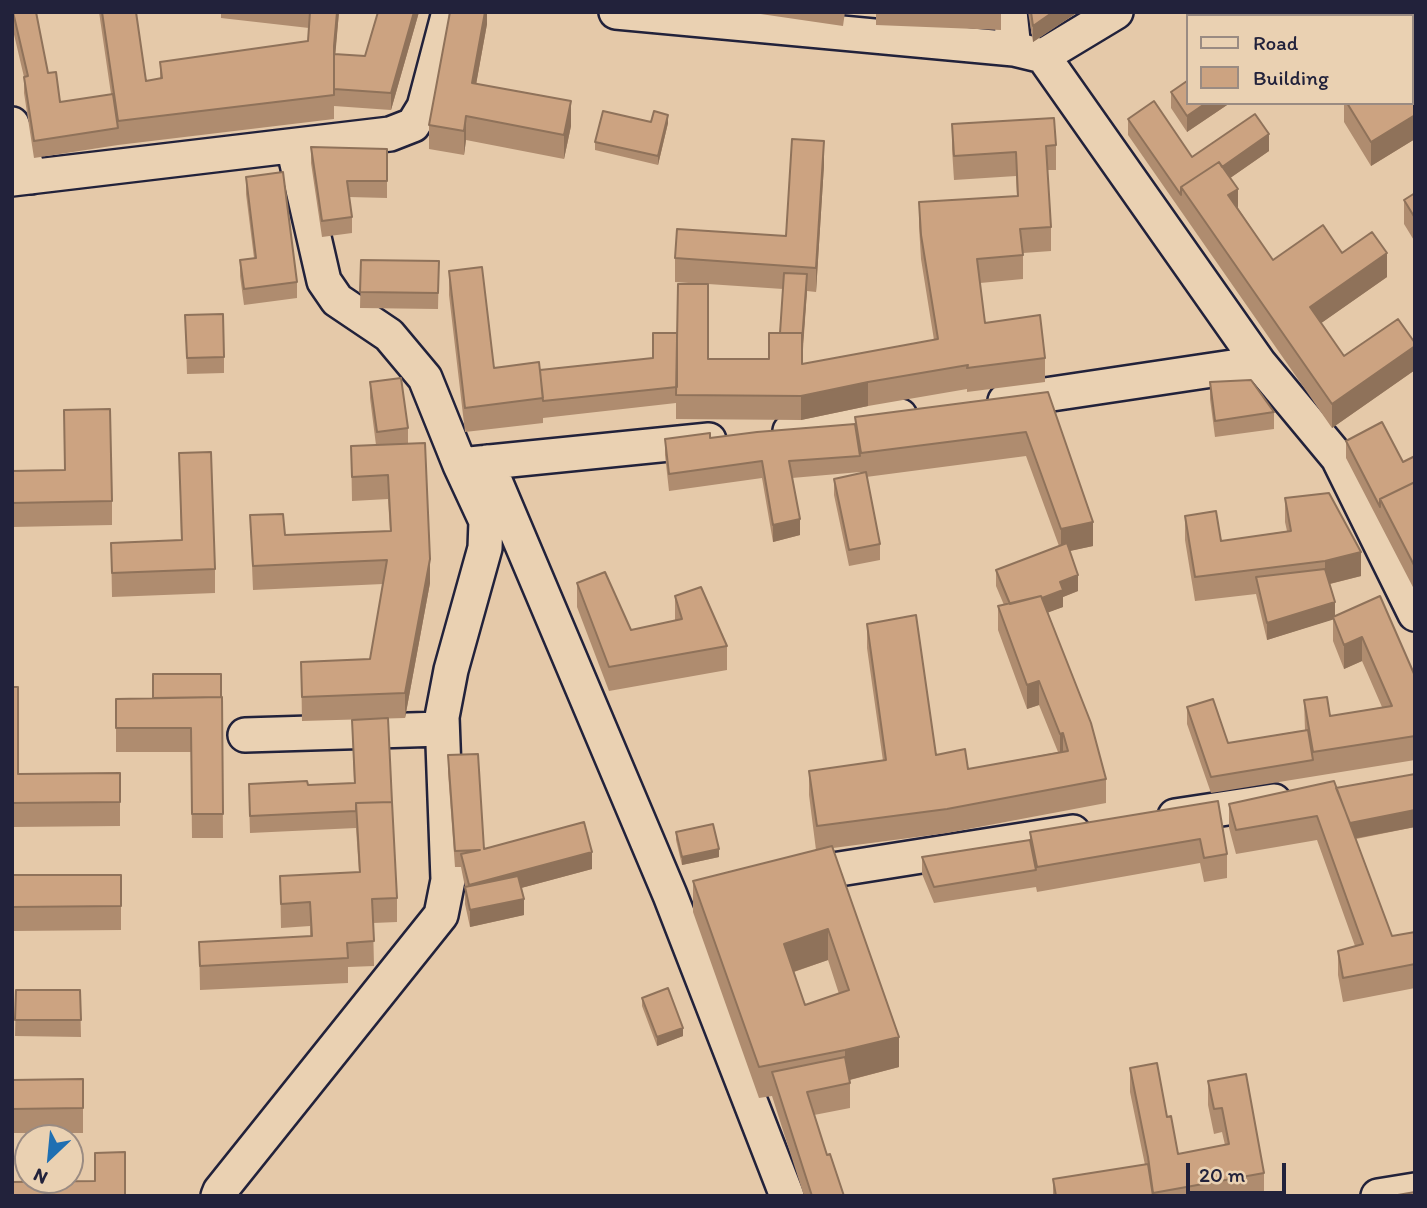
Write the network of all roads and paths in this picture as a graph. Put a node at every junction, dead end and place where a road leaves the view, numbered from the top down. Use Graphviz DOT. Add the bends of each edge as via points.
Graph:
graph roads {
  1 [pos="449,12"];
  2 [pos="616,12"];
  3 [pos="1010,12"];
  4 [pos="1116,12"];
  5 [pos="1028,52"];
  6 [pos="12,124"];
  7 [pos="293,146"];
  8 [pos="22,178"];
  9 [pos="1259,363"];
  10 [pos="973,406"];
  11 [pos="932,412"];
  12 [pos="474,463"];
  13 [pos="1415,614"];
  14 [pos="442,729"];
  15 [pos="245,735"];
  16 [pos="1304,796"];
  17 [pos="1153,820"];
  18 [pos="1097,828"];
  19 [pos="766,880"];
  20 [pos="1415,1189"];
  21 [pos="218,1196"];
  22 [pos="787,1196"];
  23 [pos="1378,1196"];
  1 -- 7 [label="street" via="424,107 413,125 390,134"];
  2 -- 5 [label="street"];
  3 -- 5 [label="street"];
  4 -- 5 [label="street"];
  5 -- 9 [label="street"];
  6 -- 8 [label="street"];
  7 -- 8 [label="street"];
  7 -- 12 [label="street" via="324,281 337,300 388,335 425,377"];
  9 -- 10 [label="street"];
  9 -- 13 [label="street" via="1338,458"];
  11 -- 12 [label="street" via="823,428"];
  12 -- 14 [label="street" via="486,521 485,548 451,670"];
  12 -- 22 [label="street" via="684,893"];
  14 -- 15 [label="street"];
  14 -- 21 [label="street" via="448,880 441,915"];
  16 -- 17 [label="street"];
  18 -- 19 [label="street"];
  20 -- 23 [label="street"];
}
